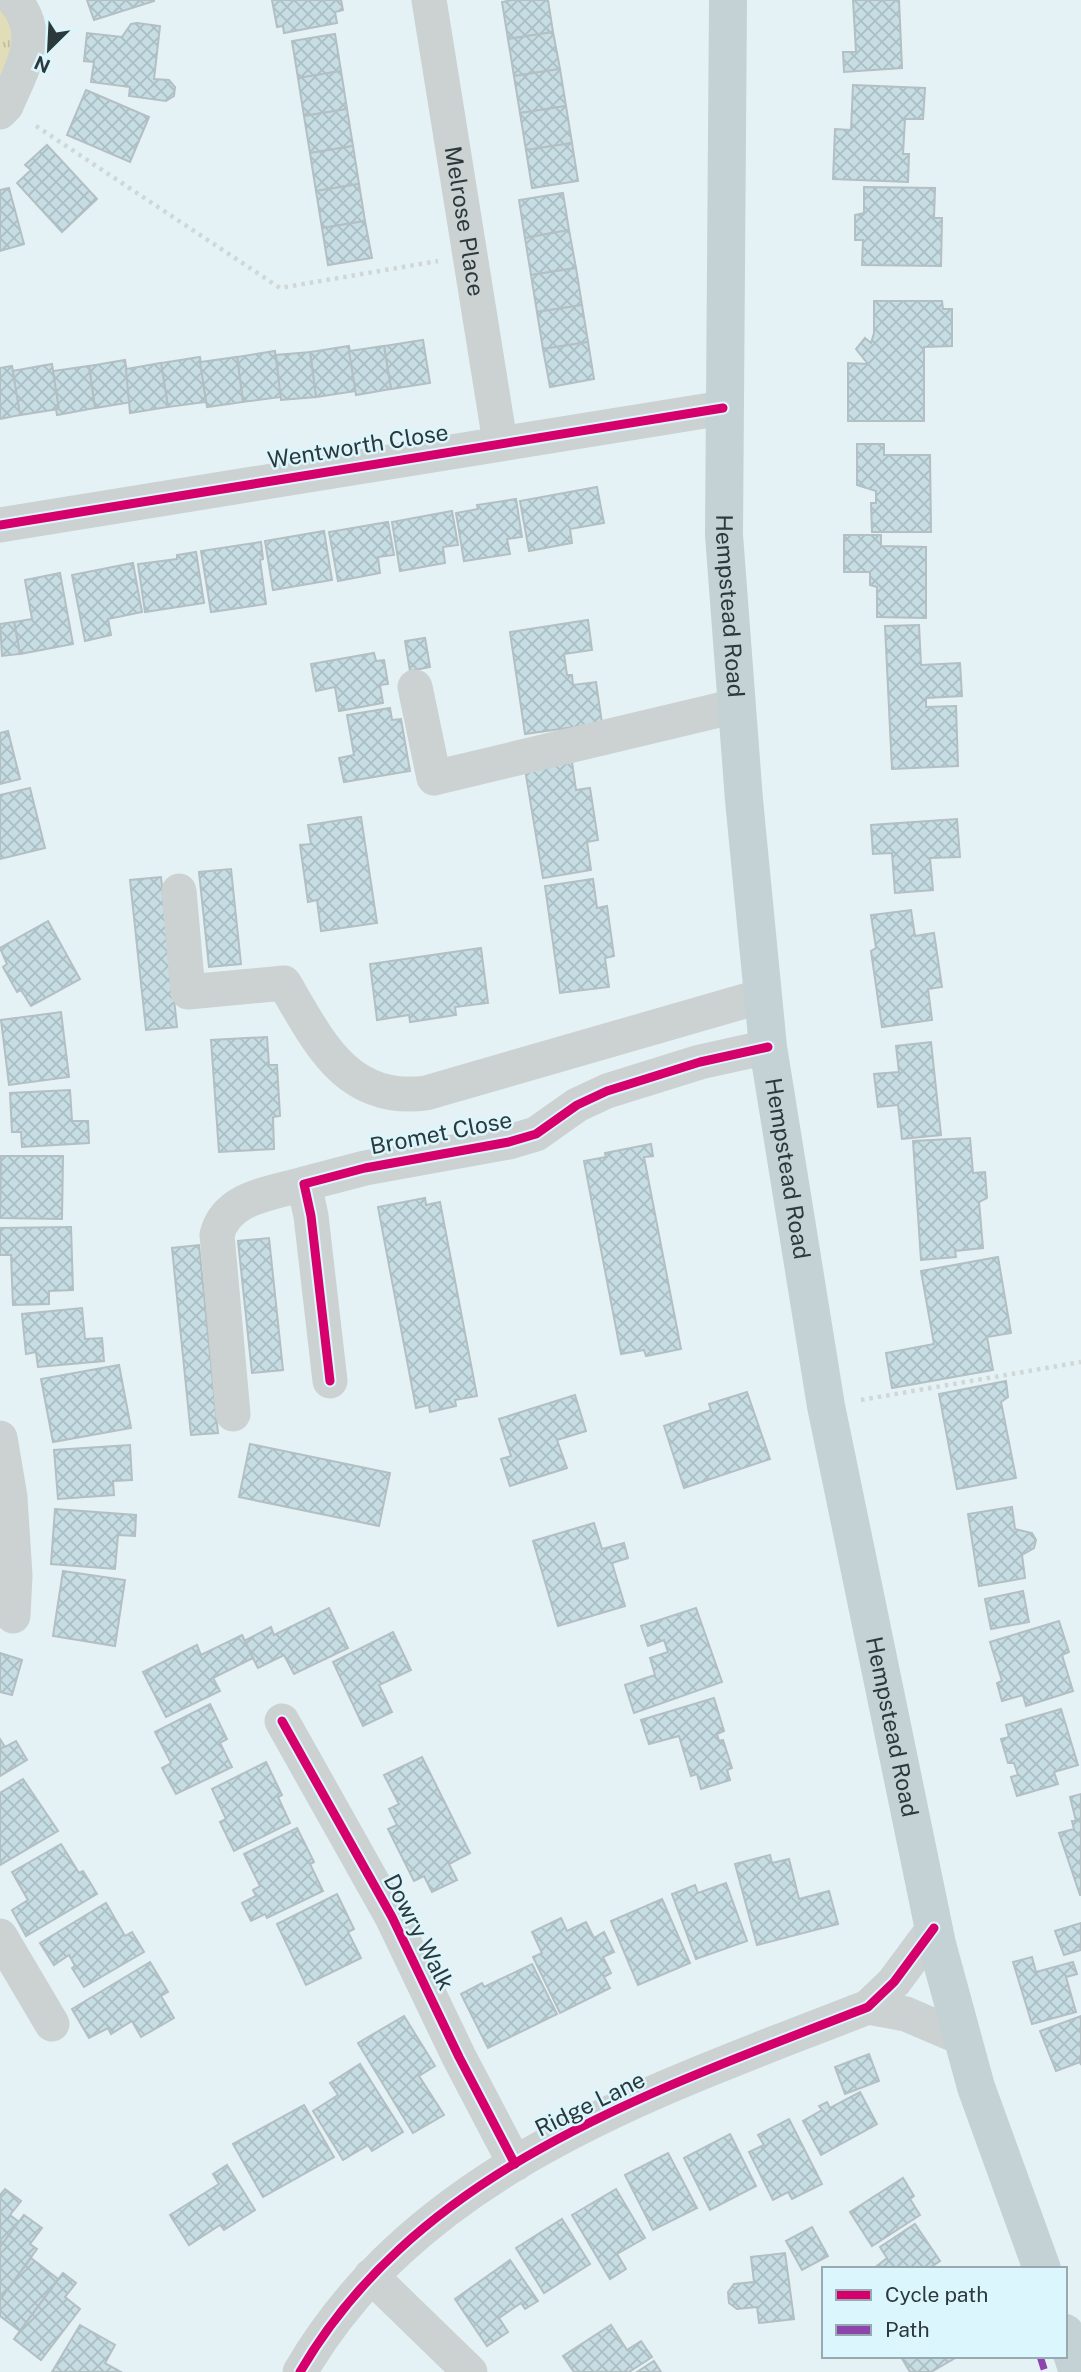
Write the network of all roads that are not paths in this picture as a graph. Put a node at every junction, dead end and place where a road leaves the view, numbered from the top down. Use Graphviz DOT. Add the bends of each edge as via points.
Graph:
graph roads {
  1 [pos="15,0"];
  2 [pos="429,0"];
  3 [pos="728,0"];
  4 [pos="3,109"];
  5 [pos="723,408"];
  6 [pos="500,442"];
  7 [pos="0,525"];
  8 [pos="415,687"];
  9 [pos="736,706"];
  10 [pos="179,891"];
  11 [pos="762,996"];
  12 [pos="768,1047"];
  13 [pos="304,1184"];
  14 [pos="330,1381"];
  15 [pos="233,1414"];
  16 [pos="1,1443"];
  17 [pos="13,1616"];
  18 [pos="282,1721"];
  19 [pos="934,1928"];
  20 [pos="0,1936"];
  21 [pos="869,2007"];
  22 [pos="52,2024"];
  23 [pos="962,2038"];
  24 [pos="515,2164"];
  25 [pos="1041,2267"];
  26 [pos="371,2276"];
  27 [pos="1067,2339"];
  28 [pos="300,2372"];
  29 [pos="470,2372"];
  30 [pos="1078,2372"];
  1 -- 4 [label="street" via="29,23 30,49"];
  2 -- 6 [label="street, Melrose Place"];
  3 -- 5 [label="main road, Hempstead Road"];
  5 -- 6 [label="street, Wentworth Close"];
  5 -- 9 [label="main road, Hempstead Road" via="724,535"];
  6 -- 7 [label="street, Wentworth Close"];
  8 -- 9 [label="street" via="433,778"];
  9 -- 11 [label="main road, Hempstead Road"];
  10 -- 11 [label="street, Bromet Close" via="188,992 284,983 314,1035 349,1075 386,1094 426,1093"];
  11 -- 12 [label="main road, Hempstead Road"];
  12 -- 13 [label="street, Bromet Close" via="607,1091 577,1105 536,1134"];
  12 -- 19 [label="main road, Hempstead Road" via="826,1406"];
  13 -- 14 [label="street"];
  13 -- 15 [label="street, Bromet Close" via="238,1203 219,1223"];
  16 -- 17 [label="street" via="10,1497"];
  18 -- 24 [label="street, Dowry Walk" via="392,1917"];
  19 -- 21 [label="street, Ridge Lane"];
  19 -- 23 [label="main road, Hempstead Road"];
  20 -- 22 [label="street"];
  21 -- 23 [label="street" via="906,2014"];
  21 -- 24 [label="street, Ridge Lane" via="627,2104"];
  23 -- 25 [label="main road, Hempstead Road"];
  24 -- 26 [label="street, Ridge Lane" via="459,2199"];
  26 -- 28 [label="street, Ridge Lane"];
  26 -- 29 [label="street"];
  27 -- 30 [label="main road"];
}
